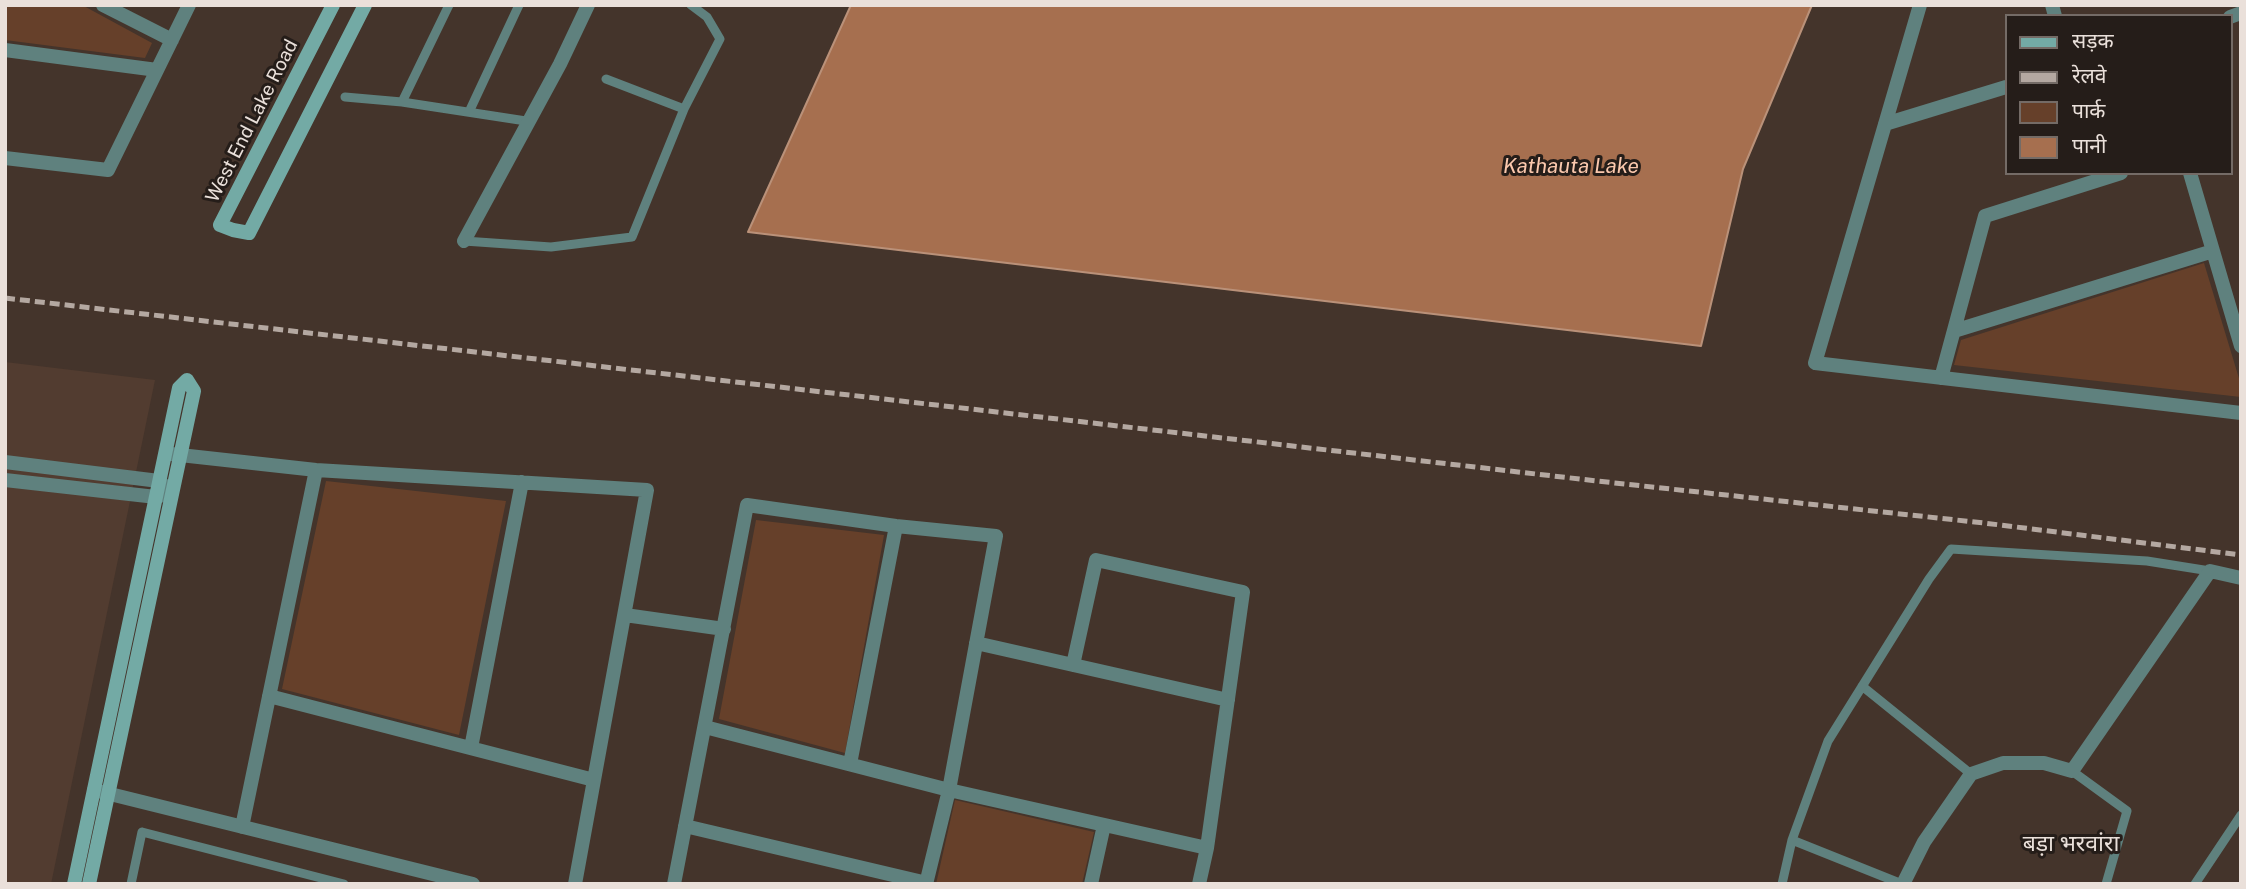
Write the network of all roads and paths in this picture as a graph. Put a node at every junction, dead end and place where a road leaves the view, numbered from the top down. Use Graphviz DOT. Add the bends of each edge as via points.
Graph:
graph roads {
  1 [pos="103,5"];
  2 [pos="189,5"];
  3 [pos="333,5"];
  4 [pos="365,5"];
  5 [pos="449,5"];
  6 [pos="519,5"];
  7 [pos="588,5"];
  8 [pos="691,5"];
  9 [pos="1920,5"];
  10 [pos="172,40"];
  11 [pos="5,50"];
  12 [pos="157,70"];
  13 [pos="606,79"];
  14 [pos="2004,87"];
  15 [pos="345,97"];
  16 [pos="402,102"];
  17 [pos="684,109"];
  18 [pos="469,112"];
  19 [pos="526,121"];
  20 [pos="1885,124"];
  21 [pos="5,158"];
  22 [pos="2191,175"];
  23 [pos="2105,176"];
  24 [pos="464,241"];
  25 [pos="2213,251"];
  26 [pos="1954,331"];
  27 [pos="2241,346"];
  28 [pos="1941,378"];
  29 [pos="2241,414"];
  30 [pos="173,454"];
  31 [pos="5,462"];
  32 [pos="316,470"];
  33 [pos="5,480"];
  34 [pos="159,481"];
  35 [pos="522,482"];
  36 [pos="172,492"];
  37 [pos="156,497"];
  38 [pos="896,526"];
  39 [pos="2210,571"];
  40 [pos="2241,578"];
  41 [pos="625,615"];
  42 [pos="723,629"];
  43 [pos="976,643"];
  44 [pos="1073,665"];
  45 [pos="1862,686"];
  46 [pos="269,696"];
  47 [pos="1228,700"];
  48 [pos="705,727"];
  49 [pos="471,748"];
  50 [pos="850,764"];
  51 [pos="2072,771"];
  52 [pos="1971,774"];
  53 [pos="594,780"];
  54 [pos="949,790"];
  55 [pos="101,792"];
  56 [pos="2241,815"];
  57 [pos="1104,825"];
  58 [pos="685,826"];
  59 [pos="242,827"];
  60 [pos="1792,840"];
  61 [pos="1207,848"];
  62 [pos="74,884"];
  63 [pos="89,884"];
  64 [pos="131,884"];
  65 [pos="344,884"];
  66 [pos="473,884"];
  67 [pos="575,884"];
  68 [pos="674,884"];
  69 [pos="927,884"];
  70 [pos="1091,884"];
  71 [pos="1199,884"];
  72 [pos="1782,884"];
  73 [pos="1902,884"];
  74 [pos="2106,884"];
  75 [pos="2194,884"];
  1 -- 10 [label="street"];
  2 -- 10 [label="street"];
  3 -- 4 [label="street, West End Lake Road" via="220,225 249,233"];
  5 -- 16 [label="lane"];
  6 -- 18 [label="lane"];
  7 -- 24 [label="street"];
  8 -- 17 [label="lane" via="708,18 720,40"];
  9 -- 20 [label="street"];
  10 -- 12 [label="street"];
  11 -- 12 [label="street"];
  12 -- 21 [label="street" via="108,170"];
  13 -- 17 [label="lane"];
  14 -- 20 [label="street"];
  15 -- 16 [label="lane"];
  16 -- 18 [label="lane"];
  17 -- 24 [label="lane" via="632,237 551,247"];
  18 -- 19 [label="lane"];
  20 -- 28 [label="street" via="1815,363"];
  22 -- 25 [label="street"];
  23 -- 26 [label="street" via="1986,216"];
  25 -- 26 [label="street"];
  25 -- 27 [label="street"];
  26 -- 28 [label="street"];
  28 -- 29 [label="street"];
  30 -- 32 [label="street"];
  30 -- 34 [label="street"];
  30 -- 36 [label="street"];
  31 -- 34 [label="street"];
  32 -- 35 [label="street"];
  32 -- 46 [label="street"];
  33 -- 37 [label="street"];
  34 -- 36 [label="street"];
  34 -- 37 [label="street"];
  35 -- 41 [label="street" via="647,490"];
  35 -- 49 [label="street"];
  36 -- 37 [label="street"];
  36 -- 55 [label="street"];
  37 -- 55 [label="street"];
  38 -- 42 [label="street" via="747,505"];
  38 -- 43 [label="street" via="996,536"];
  38 -- 50 [label="street"];
  39 -- 40 [label="street"];
  39 -- 45 [label="lane" via="2147,561 1951,549"];
  39 -- 51 [label="street"];
  41 -- 42 [label="street"];
  41 -- 53 [label="street"];
  42 -- 48 [label="street"];
  43 -- 44 [label="street"];
  43 -- 54 [label="street"];
  44 -- 47 [label="street"];
  44 -- 47 [label="street" via="1096,560 1243,592"];
  45 -- 52 [label="lane"];
  45 -- 60 [label="lane" via="1828,740"];
  46 -- 49 [label="street"];
  46 -- 59 [label="street"];
  47 -- 61 [label="street"];
  48 -- 50 [label="street"];
  48 -- 58 [label="street"];
  49 -- 53 [label="street"];
  50 -- 54 [label="street"];
  51 -- 52 [label="street" via="2044,763 2003,763"];
  51 -- 74 [label="lane" via="2127,811"];
  52 -- 73 [label="street" via="1924,842"];
  53 -- 67 [label="street"];
  54 -- 57 [label="street"];
  54 -- 69 [label="street"];
  55 -- 59 [label="street"];
  55 -- 62 [label="street"];
  55 -- 63 [label="street"];
  56 -- 75 [label="lane"];
  57 -- 61 [label="street"];
  57 -- 70 [label="street"];
  58 -- 68 [label="street"];
  58 -- 69 [label="street"];
  59 -- 66 [label="street"];
  60 -- 72 [label="lane"];
  60 -- 73 [label="lane"];
  61 -- 71 [label="street"];
  64 -- 65 [label="lane" via="142,832"];
}
